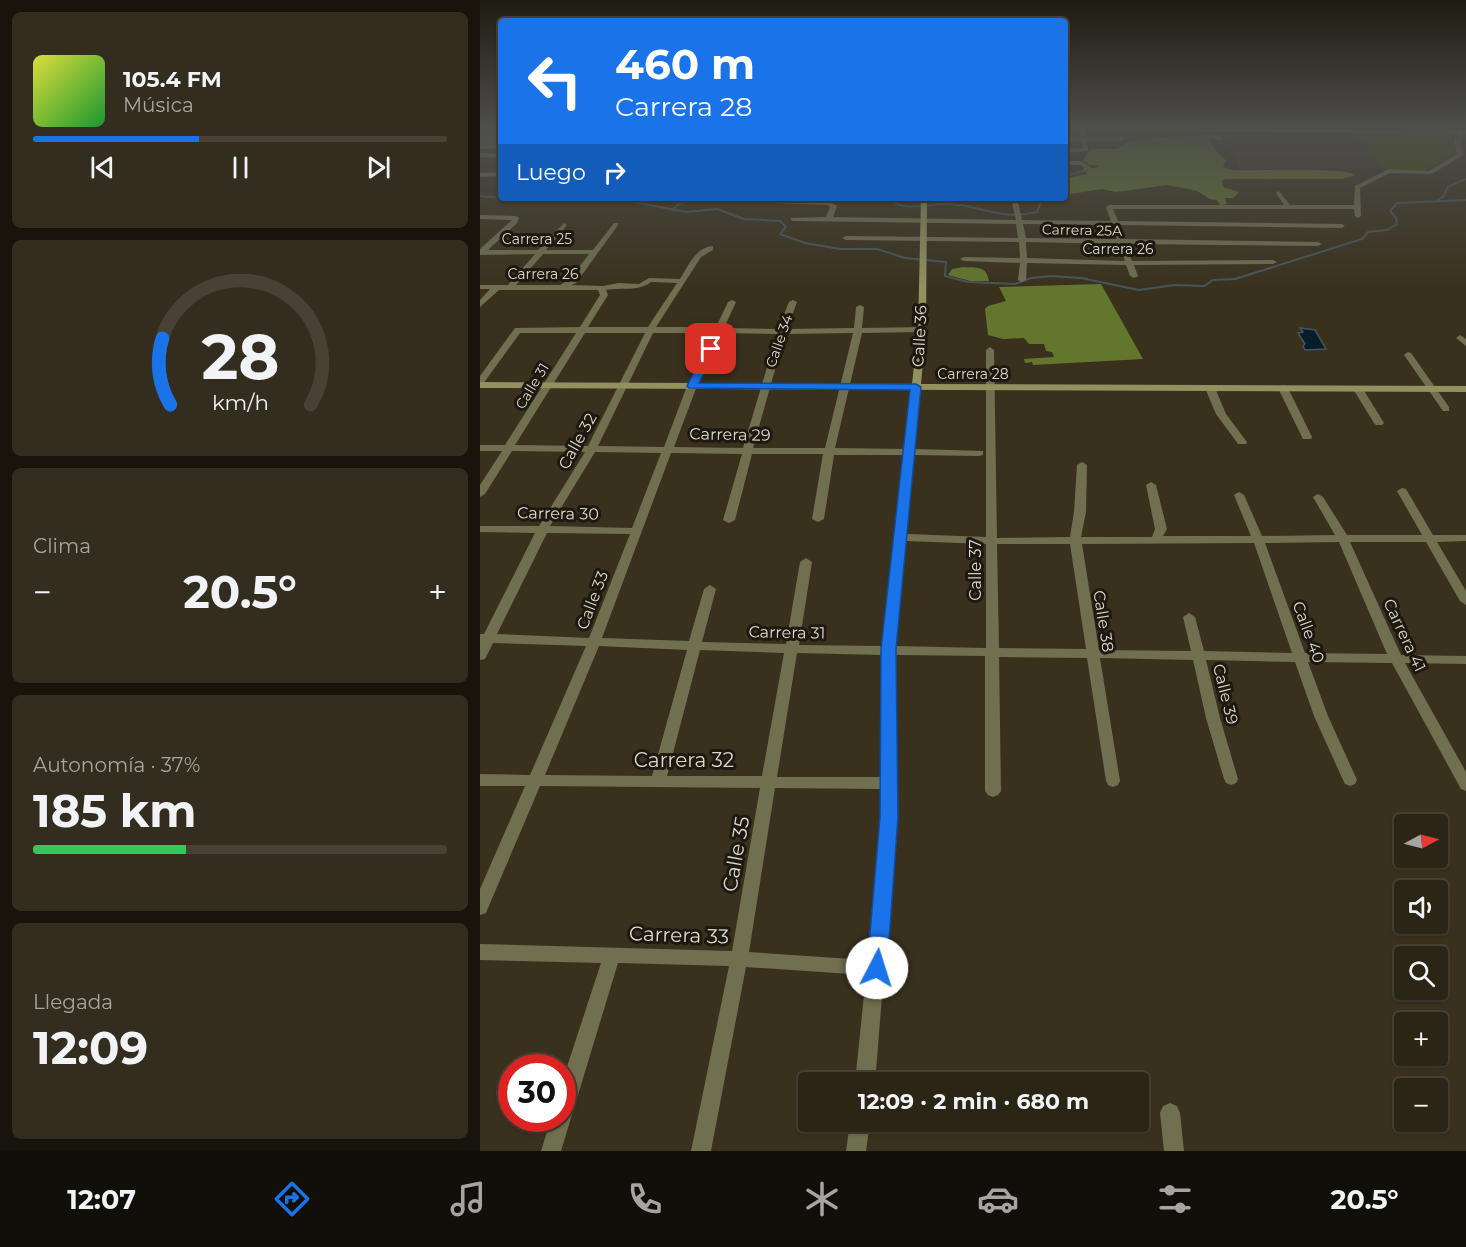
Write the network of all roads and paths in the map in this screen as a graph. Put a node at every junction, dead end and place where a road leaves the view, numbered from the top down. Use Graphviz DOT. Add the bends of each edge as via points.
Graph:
graph roads {
  1 [pos="1366,182"];
  2 [pos="1279,193"];
  3 [pos="770,201"];
  4 [pos="924,201"];
  5 [pos="1015,201"];
  6 [pos="1200,207"];
  7 [pos="1356,207"];
  8 [pos="1291,208"];
  9 [pos="1358,216"];
  10 [pos="480,217"];
  11 [pos="793,219"];
  12 [pos="829,219"];
  13 [pos="924,221"];
  14 [pos="1020,222"];
  15 [pos="616,224"];
  16 [pos="1115,224"];
  17 [pos="564,225"];
  18 [pos="1208,225"];
  19 [pos="1304,225"];
  20 [pos="1342,226"];
  21 [pos="846,238"];
  22 [pos="1022,241"];
  23 [pos="1122,243"];
  24 [pos="1218,243"];
  25 [pos="923,244"];
  26 [pos="710,248"];
  27 [pos="481,252"];
  28 [pos="541,252"];
  29 [pos="593,252"];
  30 [pos="964,259"];
  31 [pos="1025,261"];
  32 [pos="1273,262"];
  33 [pos="1130,263"];
  34 [pos="1231,263"];
  35 [pos="1134,276"];
  36 [pos="1022,280"];
  37 [pos="682,281"];
  38 [pos="480,287"];
  39 [pos="497,287"];
  40 [pos="510,287"];
  41 [pos="563,288"];
  42 [pos="603,290"];
  43 [pos="732,302"];
  44 [pos="793,302"];
  45 [pos="480,304"];
  46 [pos="860,307"];
  47 [pos="922,329"];
  48 [pos="720,330"];
  49 [pos="858,330"];
  50 [pos="582,331"];
  51 [pos="650,331"];
  52 [pos="780,332"];
  53 [pos="990,350"];
  54 [pos="1408,355"];
  55 [pos="480,383"];
  56 [pos="548,384"];
  57 [pos="623,385"];
  58 [pos="692,386"];
  59 [pos="764,387"];
  60 [pos="844,387"];
  61 [pos="916,387"];
  62 [pos="990,387"];
  63 [pos="1210,388"];
  64 [pos="1283,388"];
  65 [pos="1358,389"];
  66 [pos="1432,389"];
  67 [pos="1466,389"];
  68 [pos="1446,410"];
  69 [pos="1379,423"];
  70 [pos="1307,437"];
  71 [pos="1242,442"];
  72 [pos="480,448"];
  73 [pos="509,448"];
  74 [pos="592,449"];
  75 [pos="670,449"];
  76 [pos="749,449"];
  77 [pos="829,451"];
  78 [pos="910,452"];
  79 [pos="979,453"];
  80 [pos="1082,465"];
  81 [pos="1151,485"];
  82 [pos="1402,491"];
  83 [pos="480,494"];
  84 [pos="1239,495"];
  85 [pos="1318,497"];
  86 [pos="818,519"];
  87 [pos="729,520"];
  88 [pos="480,529"];
  89 [pos="543,529"];
  90 [pos="636,531"];
  91 [pos="902,537"];
  92 [pos="1429,538"];
  93 [pos="1466,538"];
  94 [pos="1075,539"];
  95 [pos="1156,539"];
  96 [pos="1258,539"];
  97 [pos="1343,539"];
  98 [pos="992,541"];
  99 [pos="806,562"];
  100 [pos="710,589"];
  101 [pos="1466,601"];
  102 [pos="1189,617"];
  103 [pos="485,638"];
  104 [pos="594,642"];
  105 [pos="694,646"];
  106 [pos="793,649"];
  107 [pos="889,649"];
  108 [pos="992,651"];
  109 [pos="480,656"];
  110 [pos="1092,656"];
  111 [pos="1198,657"];
  112 [pos="1301,658"];
  113 [pos="1396,659"];
  114 [pos="1466,660"];
  115 [pos="1231,779"];
  116 [pos="480,780"];
  117 [pos="535,780"];
  118 [pos="658,780"];
  119 [pos="1350,780"];
  120 [pos="1113,781"];
  121 [pos="769,782"];
  122 [pos="888,783"];
  123 [pos="1466,786"];
  124 [pos="993,791"];
  125 [pos="480,908"];
  126 [pos="480,952"];
  127 [pos="612,955"];
  128 [pos="739,959"];
  129 [pos="877,968"];
  130 [pos="576,1069"];
  131 [pos="866,1072"];
  132 [pos="1170,1113"];
  133 [pos="557,1132"];
  134 [pos="859,1132"];
  135 [pos="551,1151"];
  136 [pos="701,1151"];
  137 [pos="856,1151"];
  138 [pos="1174,1151"];
  1 -- 7 [label="street" via="1357,187"];
  2 -- 8 [label="street"];
  3 -- 12 [label="street" via="829,203 834,206"];
  4 -- 13 [label="street, Calle 36"];
  5 -- 14 [label="street"];
  6 -- 8 [label="street"];
  6 -- 16 [label="street" via="1109,207"];
  6 -- 18 [label="street"];
  7 -- 8 [label="street"];
  7 -- 9 [label="street"];
  8 -- 19 [label="street"];
  10 -- 27 [label="street" via="516,218"];
  11 -- 12 [label="street"];
  12 -- 13 [label="street"];
  13 -- 14 [label="street"];
  13 -- 25 [label="street, Calle 36"];
  14 -- 16 [label="street"];
  14 -- 22 [label="street"];
  15 -- 29 [label="street"];
  16 -- 18 [label="street"];
  16 -- 23 [label="street"];
  17 -- 28 [label="street"];
  18 -- 19 [label="street"];
  18 -- 24 [label="street"];
  19 -- 20 [label="street"];
  19 -- 24 [label="street, Carrera 25A" via="1318,244"];
  21 -- 25 [label="street, Carrera 25A"];
  22 -- 23 [label="street, Carrera 25A"];
  22 -- 25 [label="street, Carrera 25A"];
  22 -- 31 [label="street"];
  23 -- 24 [label="street, Carrera 25A"];
  23 -- 33 [label="street"];
  24 -- 34 [label="street"];
  25 -- 47 [label="street, Calle 36"];
  26 -- 37 [label="street, Calle 32" via="698,256"];
  27 -- 28 [label="street, Carrera 25"];
  28 -- 29 [label="street, Carrera 25"];
  28 -- 40 [label="street"];
  29 -- 41 [label="street" via="573,281"];
  30 -- 31 [label="street, Carrera 26"];
  31 -- 33 [label="street, Carrera 26"];
  31 -- 36 [label="street"];
  32 -- 34 [label="street, Carrera 26"];
  33 -- 34 [label="street, Carrera 26"];
  33 -- 35 [label="street"];
  37 -- 42 [label="street, Carrera 26" via="649,280 641,286 618,285"];
  37 -- 51 [label="street, Calle 32"];
  38 -- 39 [label="street, Carrera 26"];
  39 -- 40 [label="street, Carrera 26"];
  39 -- 45 [label="street"];
  40 -- 41 [label="street, Carrera 26"];
  41 -- 42 [label="street, Carrera 26"];
  42 -- 50 [label="street, Calle 31" via="604,295"];
  43 -- 48 [label="street, Calle 33"];
  44 -- 52 [label="street, Calle 34"];
  46 -- 49 [label="street"];
  47 -- 49 [label="street"];
  47 -- 61 [label="street, Calle 36"];
  48 -- 51 [label="street"];
  48 -- 52 [label="street"];
  48 -- 58 [label="street, Calle 33"];
  49 -- 52 [label="street"];
  49 -- 60 [label="street"];
  50 -- 51 [label="street"];
  50 -- 55 [label="street" via="517,331"];
  50 -- 56 [label="street, Calle 31"];
  51 -- 57 [label="street, Calle 32"];
  52 -- 59 [label="street, Calle 34"];
  53 -- 62 [label="street, Calle 37"];
  54 -- 66 [label="street"];
  55 -- 56 [label="street, Carrera 28"];
  56 -- 57 [label="street, Carrera 28"];
  56 -- 73 [label="street, Calle 31"];
  57 -- 58 [label="street, Carrera 28"];
  57 -- 74 [label="street, Calle 32"];
  58 -- 59 [label="street, Carrera 28"];
  58 -- 75 [label="street, Calle 33"];
  59 -- 60 [label="street, Carrera 28"];
  59 -- 76 [label="street, Calle 34"];
  60 -- 61 [label="street, Carrera 28"];
  60 -- 77 [label="street"];
  61 -- 62 [label="street, Carrera 28"];
  61 -- 78 [label="street, Calle 36"];
  62 -- 63 [label="street, Carrera 28"];
  62 -- 98 [label="street, Calle 37"];
  63 -- 64 [label="street, Carrera 28"];
  63 -- 71 [label="street" via="1221,414"];
  64 -- 65 [label="street, Carrera 28"];
  64 -- 70 [label="street"];
  65 -- 66 [label="street, Carrera 28"];
  65 -- 69 [label="street"];
  66 -- 67 [label="street, Carrera 28"];
  66 -- 68 [label="street"];
  72 -- 73 [label="street, Carrera 29"];
  73 -- 74 [label="street, Carrera 29"];
  73 -- 83 [label="street, Calle 31"];
  74 -- 75 [label="street, Carrera 29"];
  74 -- 89 [label="street, Calle 32"];
  75 -- 76 [label="street, Carrera 29"];
  75 -- 90 [label="street, Calle 33"];
  76 -- 77 [label="street, Carrera 29"];
  76 -- 87 [label="street, Calle 34"];
  77 -- 78 [label="street, Carrera 29"];
  77 -- 86 [label="street"];
  78 -- 79 [label="street, Carrera 29"];
  78 -- 91 [label="street, Calle 36"];
  80 -- 94 [label="street, Calle 38"];
  81 -- 95 [label="street" via="1161,529"];
  82 -- 92 [label="street"];
  84 -- 96 [label="street, Calle 40"];
  85 -- 97 [label="street, Carrera 41"];
  88 -- 89 [label="street, Carrera 30"];
  89 -- 90 [label="street, Carrera 30"];
  89 -- 103 [label="street, Calle 32"];
  90 -- 104 [label="street, Calle 33"];
  91 -- 98 [label="street"];
  91 -- 107 [label="street, Calle 36"];
  92 -- 93 [label="street"];
  92 -- 97 [label="street"];
  92 -- 101 [label="street"];
  94 -- 95 [label="street"];
  94 -- 98 [label="street"];
  94 -- 110 [label="street, Calle 38"];
  95 -- 96 [label="street"];
  96 -- 97 [label="street"];
  96 -- 112 [label="street, Calle 40"];
  97 -- 113 [label="street, Carrera 41"];
  98 -- 108 [label="street, Calle 37"];
  99 -- 106 [label="street, Calle 35"];
  100 -- 105 [label="street"];
  102 -- 111 [label="street, Calle 39"];
  103 -- 104 [label="street, Carrera 31"];
  103 -- 109 [label="street, Calle 32"];
  104 -- 105 [label="street, Carrera 31"];
  104 -- 117 [label="street, Calle 33"];
  105 -- 106 [label="street, Carrera 31"];
  105 -- 118 [label="street"];
  106 -- 107 [label="street, Carrera 31"];
  106 -- 121 [label="street, Calle 35"];
  107 -- 108 [label="street, Carrera 31"];
  107 -- 122 [label="street, Calle 36"];
  108 -- 110 [label="street, Carrera 31"];
  108 -- 124 [label="street, Calle 37"];
  110 -- 111 [label="street, Carrera 31"];
  110 -- 120 [label="street, Calle 38"];
  111 -- 112 [label="street, Carrera 31"];
  111 -- 115 [label="street, Calle 39"];
  112 -- 113 [label="street, Carrera 31"];
  112 -- 119 [label="street, Calle 40" via="1321,716"];
  113 -- 114 [label="street, Carrera 31"];
  113 -- 123 [label="street, Carrera 41"];
  116 -- 117 [label="street, Carrera 32"];
  117 -- 118 [label="street, Carrera 32"];
  117 -- 125 [label="street, Calle 33"];
  118 -- 121 [label="street, Carrera 32"];
  121 -- 122 [label="street, Carrera 32"];
  121 -- 128 [label="street, Calle 35"];
  122 -- 129 [label="street, Calle 36" via="889,817"];
  126 -- 127 [label="street, Carrera 33"];
  127 -- 128 [label="street, Carrera 33"];
  127 -- 130 [label="street"];
  128 -- 129 [label="street, Carrera 33"];
  128 -- 136 [label="street, Calle 35"];
  129 -- 131 [label="street, Calle 36"];
  132 -- 138 [label="street"];
  133 -- 135 [label="street"];
  134 -- 137 [label="street"];
}
